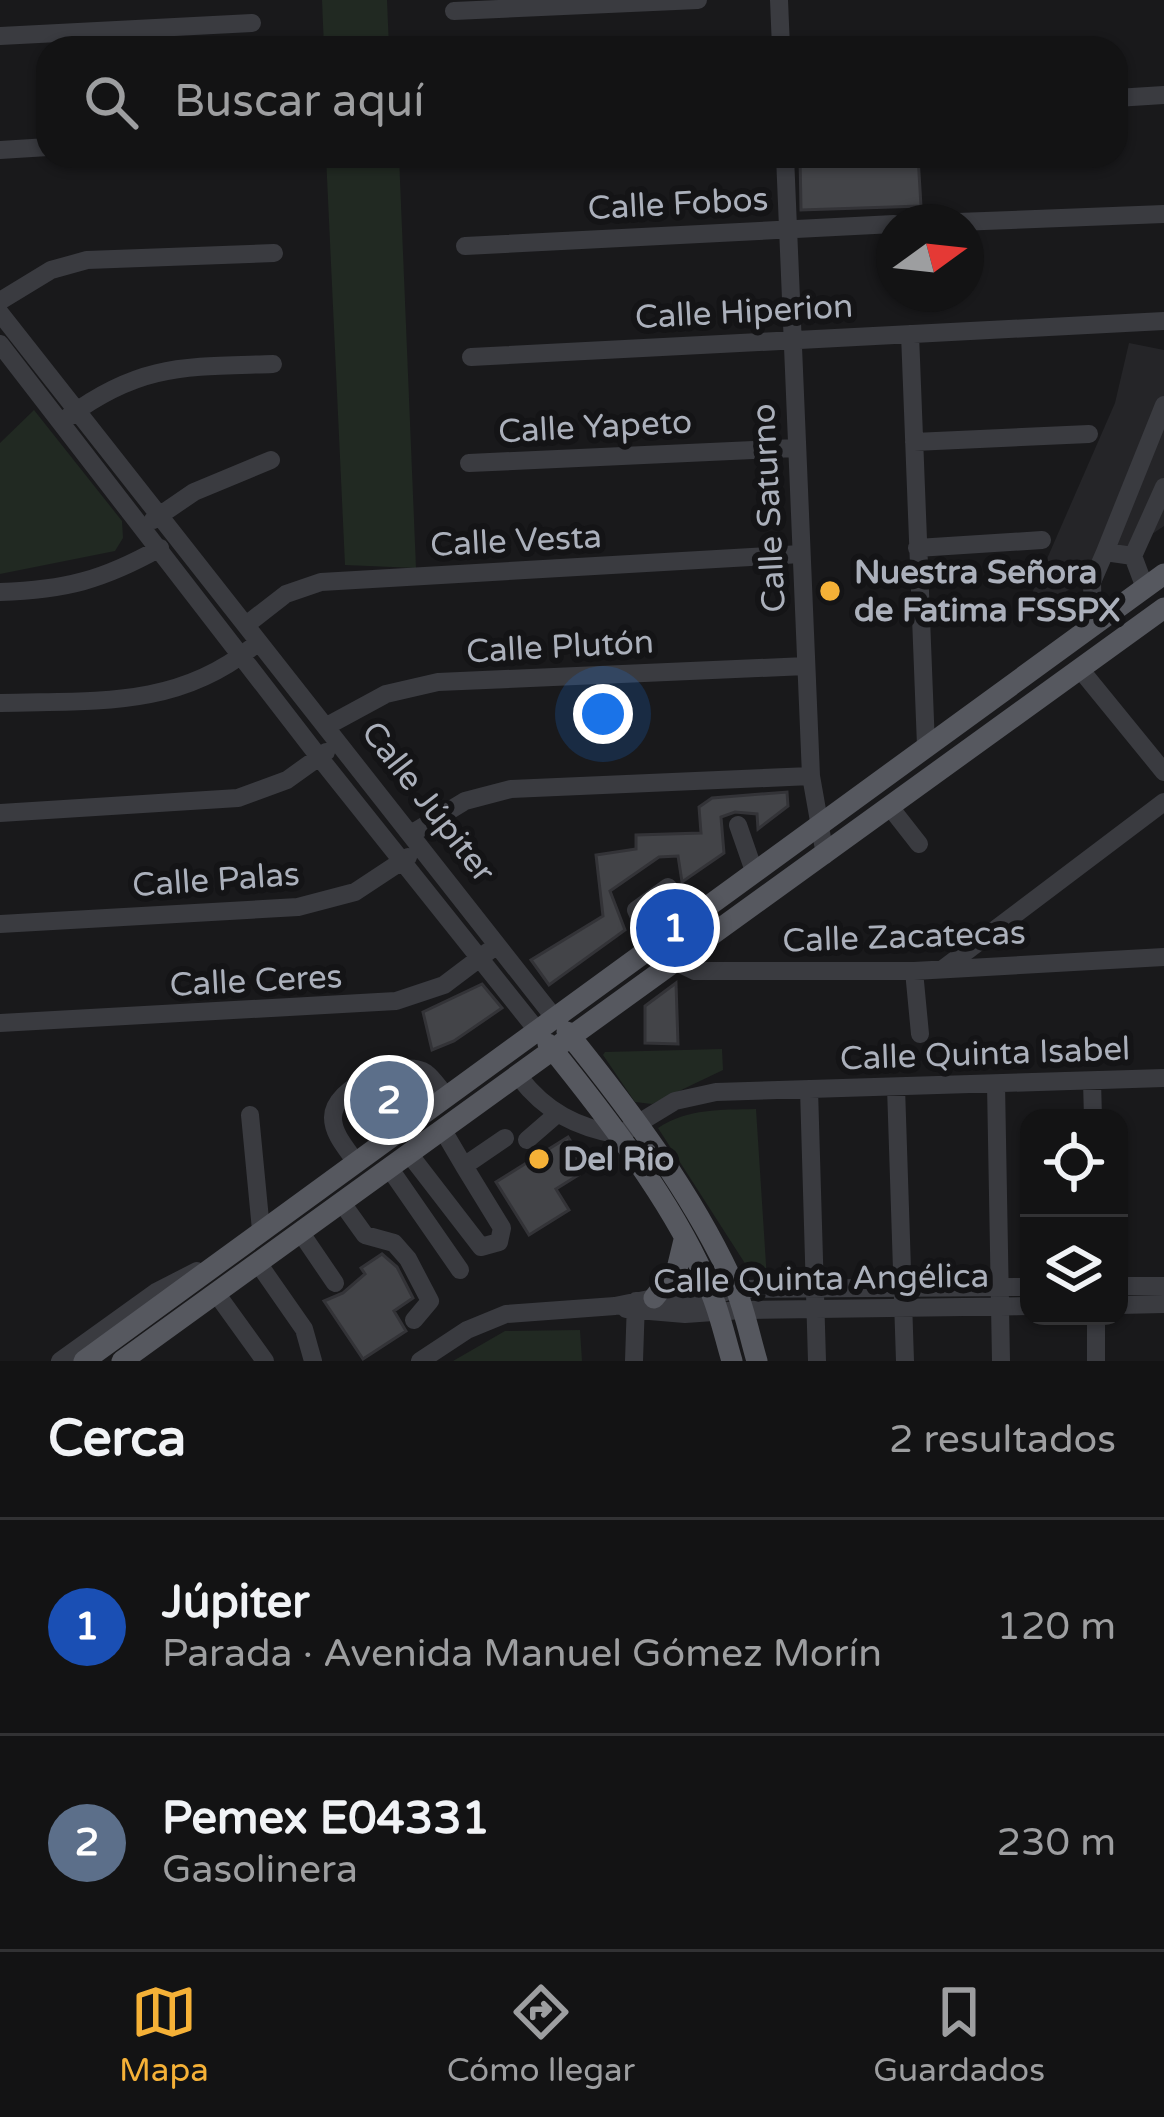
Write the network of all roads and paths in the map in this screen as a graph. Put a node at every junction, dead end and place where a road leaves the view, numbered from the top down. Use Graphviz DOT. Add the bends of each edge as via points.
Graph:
graph roads {
  1 [pos="698,0"];
  2 [pos="779,0"];
  3 [pos="454,10"];
  4 [pos="252,23"];
  5 [pos="0,35"];
  6 [pos="780,36"];
  7 [pos="1164,95"];
  8 [pos="1128,97"];
  9 [pos="36,148"];
  10 [pos="0,149"];
  11 [pos="786,168"];
  12 [pos="1164,214"];
  13 [pos="984,221"];
  14 [pos="876,225"];
  15 [pos="789,228"];
  16 [pos="465,246"];
  17 [pos="274,253"];
  18 [pos="0,301"];
  19 [pos="0,313"];
  20 [pos="1164,321"];
  21 [pos="910,334"];
  22 [pos="792,338"];
  23 [pos="0,344"];
  24 [pos="471,357"];
  25 [pos="272,364"];
  26 [pos="1164,405"];
  27 [pos="78,410"];
  28 [pos="61,422"];
  29 [pos="1090,434"];
  30 [pos="914,442"];
  31 [pos="796,448"];
  32 [pos="271,460"];
  33 [pos="469,464"];
  34 [pos="1164,488"];
  35 [pos="151,522"];
  36 [pos="1042,540"];
  37 [pos="160,548"];
  38 [pos="917,548"];
  39 [pos="1106,552"];
  40 [pos="801,554"];
  41 [pos="1133,556"];
  42 [pos="1164,574"];
  43 [pos="1145,588"];
  44 [pos="0,592"];
  45 [pos="1164,608"];
  46 [pos="246,625"];
  47 [pos="1093,625"];
  48 [pos="260,641"];
  49 [pos="242,656"];
  50 [pos="806,666"];
  51 [pos="1080,669"];
  52 [pos="0,703"];
  53 [pos="333,734"];
  54 [pos="926,746"];
  55 [pos="319,757"];
  56 [pos="1164,772"];
  57 [pos="811,776"];
  58 [pos="1164,802"];
  59 [pos="890,807"];
  60 [pos="0,813"];
  61 [pos="738,825"];
  62 [pos="818,825"];
  63 [pos="416,841"];
  64 [pos="919,844"];
  65 [pos="825,855"];
  66 [pos="403,862"];
  67 [pos="754,871"];
  68 [pos="689,918"];
  69 [pos="0,924"];
  70 [pos="496,943"];
  71 [pos="654,943"];
  72 [pos="1164,957"];
  73 [pos="480,959"];
  74 [pos="677,963"];
  75 [pos="943,969"];
  76 [pos="914,971"];
  77 [pos="609,1012"];
  78 [pos="545,1022"];
  79 [pos="0,1023"];
  80 [pos="920,1034"];
  81 [pos="563,1045"];
  82 [pos="591,1064"];
  83 [pos="519,1077"];
  84 [pos="1164,1078"];
  85 [pos="1092,1081"];
  86 [pos="996,1084"];
  87 [pos="583,1087"];
  88 [pos="896,1087"];
  89 [pos="808,1089"];
  90 [pos="446,1095"];
  91 [pos="1093,1109"];
  92 [pos="250,1114"];
  93 [pos="557,1114"];
  94 [pos="628,1130"];
  95 [pos="444,1132"];
  96 [pos="505,1138"];
  97 [pos="527,1140"];
  98 [pos="410,1155"];
  99 [pos="355,1161"];
  100 [pos="464,1166"];
  101 [pos="390,1169"];
  102 [pos="342,1204"];
  103 [pos="260,1230"];
  104 [pos="301,1233"];
  105 [pos="684,1240"];
  106 [pos="258,1263"];
  107 [pos="212,1265"];
  108 [pos="460,1270"];
  109 [pos="335,1283"];
  110 [pos="1128,1286"];
  111 [pos="1164,1286"];
  112 [pos="1020,1290"];
  113 [pos="1000,1297"];
  114 [pos="208,1299"];
  115 [pos="739,1299"];
  116 [pos="903,1299"];
  117 [pos="815,1300"];
  118 [pos="1020,1303"];
  119 [pos="635,1304"];
  120 [pos="1164,1304"];
  121 [pos="716,1305"];
  122 [pos="1128,1305"];
  123 [pos="414,1320"];
  124 [pos="1096,1325"];
  125 [pos="60,1361"];
  126 [pos="83,1361"];
  127 [pos="122,1361"];
  128 [pos="136,1361"];
  129 [pos="265,1361"];
  130 [pos="313,1361"];
  131 [pos="420,1361"];
  132 [pos="634,1361"];
  133 [pos="732,1361"];
  134 [pos="757,1361"];
  135 [pos="817,1361"];
  136 [pos="905,1361"];
  137 [pos="1001,1361"];
  138 [pos="1096,1361"];
  1 -- 3 [label="street"];
  2 -- 6 [label="street"];
  4 -- 5 [label="street"];
  7 -- 8 [label="street"];
  9 -- 10 [label="street"];
  11 -- 15 [label="street, Calle Saturno"];
  12 -- 13 [label="street"];
  14 -- 15 [label="street, Calle Fobos"];
  15 -- 16 [label="street, Calle Fobos"];
  15 -- 22 [label="street, Calle Saturno"];
  17 -- 18 [label="street" via="87,260 51,270"];
  19 -- 27 [label="street, Calle Júpiter"];
  20 -- 21 [label="street, Calle Hiperion"];
  21 -- 22 [label="street, Calle Hiperion"];
  21 -- 30 [label="street"];
  22 -- 24 [label="street, Calle Hiperion"];
  22 -- 31 [label="street, Calle Saturno"];
  23 -- 28 [label="street, Calle Júpiter"];
  25 -- 27 [label="street" via="171,367 136,376"];
  26 -- 39 [label="street"];
  27 -- 28 [label="street"];
  27 -- 35 [label="street, Calle Júpiter"];
  28 -- 35 [label="street, Calle Júpiter"];
  29 -- 30 [label="street"];
  30 -- 38 [label="street"];
  31 -- 33 [label="street, Calle Yapeto"];
  31 -- 40 [label="street, Calle Saturno"];
  32 -- 35 [label="street" via="194,492"];
  34 -- 41 [label="street"];
  35 -- 37 [label="street, Calle Júpiter"];
  35 -- 46 [label="street, Calle Júpiter"];
  36 -- 38 [label="street"];
  37 -- 44 [label="street" via="91,582"];
  37 -- 49 [label="street, Calle Júpiter"];
  38 -- 54 [label="street"];
  39 -- 41 [label="street"];
  39 -- 47 [label="street" via="1092,582"];
  40 -- 46 [label="street, Calle Vesta" via="321,582 286,594"];
  40 -- 50 [label="street, Calle Saturno"];
  41 -- 43 [label="street"];
  42 -- 43 [label="main road"];
  43 -- 47 [label="main road"];
  45 -- 51 [label="main road"];
  46 -- 48 [label="street, Calle Júpiter"];
  47 -- 54 [label="main road"];
  48 -- 49 [label="street"];
  48 -- 53 [label="street, Calle Júpiter"];
  49 -- 52 [label="street" via="145,698"];
  49 -- 55 [label="street, Calle Júpiter"];
  50 -- 53 [label="street, Calle Plutón" via="438,682 386,694"];
  50 -- 57 [label="street, Calle Saturno"];
  51 -- 56 [label="street"];
  51 -- 59 [label="main road"];
  53 -- 55 [label="street, Calle Plutón"];
  53 -- 63 [label="street, Calle Júpiter"];
  54 -- 62 [label="main road"];
  55 -- 60 [label="street, Calle Plutón" via="287,780 238,798"];
  55 -- 66 [label="street, Calle Júpiter"];
  57 -- 62 [label="street, Calle Saturno"];
  57 -- 63 [label="street, Calle Palas" via="511,789 465,801"];
  58 -- 75 [label="street"];
  59 -- 64 [label="street"];
  59 -- 65 [label="main road"];
  61 -- 67 [label="street"];
  62 -- 65 [label="street, Calle Saturno"];
  62 -- 67 [label="main road"];
  63 -- 66 [label="street, Calle Palas"];
  63 -- 70 [label="street, Calle Júpiter"];
  65 -- 74 [label="main road"];
  66 -- 69 [label="street, Calle Palas" via="355,892 298,907"];
  66 -- 73 [label="street, Calle Júpiter"];
  67 -- 68 [label="main road"];
  68 -- 71 [label="main road"];
  68 -- 71 [label="street" via="668,887 637,906"];
  70 -- 73 [label="street, Calle Ceres"];
  70 -- 78 [label="street, Calle Júpiter"];
  71 -- 74 [label="street"];
  71 -- 78 [label="main road"];
  72 -- 75 [label="street, Calle Zacatecas"];
  73 -- 78 [label="street, Calle Júpiter"];
  73 -- 79 [label="street, Calle Ceres" via="423,993 362,1006"];
  74 -- 76 [label="street, Calle Zacatecas" via="704,971"];
  74 -- 77 [label="main road"];
  75 -- 76 [label="street, Calle Zacatecas"];
  76 -- 80 [label="street"];
  77 -- 81 [label="main road"];
  77 -- 82 [label="main road" via="594,1036"];
  78 -- 81 [label="main road, Calle Júpiter"];
  78 -- 90 [label="main road"];
  81 -- 82 [label="main road, Calle Júpiter"];
  81 -- 83 [label="main road"];
  81 -- 87 [label="main road, Calle Júpiter"];
  82 -- 94 [label="main road, Calle Júpiter"];
  83 -- 87 [label="main road" via="557,1073"];
  83 -- 93 [label="street"];
  83 -- 95 [label="main road"];
  84 -- 85 [label="street, Calle Quinta Isabel"];
  85 -- 86 [label="street, Calle Quinta Isabel"];
  85 -- 91 [label="street"];
  86 -- 88 [label="street, Calle Quinta Isabel"];
  86 -- 113 [label="street"];
  87 -- 94 [label="main road, Calle Júpiter"];
  88 -- 89 [label="street, Calle Quinta Isabel"];
  88 -- 116 [label="street"];
  89 -- 94 [label="street, Calle Quinta Isabel" via="694,1096"];
  89 -- 117 [label="street, Calle Quinta Isabel"];
  90 -- 99 [label="main road"];
  90 -- 99 [label="street" via="410,1068 355,1085 332,1115"];
  92 -- 103 [label="street"];
  93 -- 94 [label="street"];
  93 -- 97 [label="street"];
  94 -- 105 [label="main road, Calle Júpiter"];
  94 -- 115 [label="main road, Calle Júpiter" via="673,1178"];
  95 -- 98 [label="main road"];
  95 -- 100 [label="street"];
  96 -- 100 [label="street"];
  98 -- 100 [label="street" via="482,1247 492,1247 502,1228"];
  98 -- 101 [label="main road"];
  99 -- 103 [label="main road"];
  101 -- 102 [label="main road"];
  101 -- 108 [label="street"];
  102 -- 104 [label="main road"];
  102 -- 123 [label="street" via="365,1235 394,1243 408,1259 430,1301"];
  103 -- 107 [label="main road"];
  104 -- 106 [label="main road"];
  104 -- 109 [label="street"];
  105 -- 119 [label="main road" via="677,1270"];
  105 -- 121 [label="main road, Calle Júpiter"];
  106 -- 114 [label="main road"];
  106 -- 130 [label="street" via="304,1329"];
  107 -- 125 [label="street" via="156,1292"];
  107 -- 126 [label="main road"];
  110 -- 111 [label="street"];
  112 -- 113 [label="street, Calle Quinta Angélica"];
  113 -- 116 [label="street, Calle Quinta Angélica"];
  113 -- 118 [label="street, Calle Quinta Angélica"];
  113 -- 137 [label="street"];
  114 -- 127 [label="main road"];
  114 -- 128 [label="street"];
  114 -- 129 [label="street"];
  115 -- 117 [label="street, Calle Quinta Angélica"];
  115 -- 121 [label="street, Calle Quinta Angélica"];
  115 -- 134 [label="main road, Calle Júpiter"];
  116 -- 117 [label="street, Calle Quinta Angélica"];
  116 -- 136 [label="street"];
  117 -- 135 [label="street, Calle Quinta Isabel"];
  119 -- 121 [label="street, Calle Quinta Angélica"];
  119 -- 131 [label="street, Calle Quinta Angélica" via="506,1314"];
  119 -- 132 [label="street"];
  120 -- 122 [label="street"];
  121 -- 133 [label="main road, Calle Júpiter"];
  124 -- 138 [label="street"];
}
